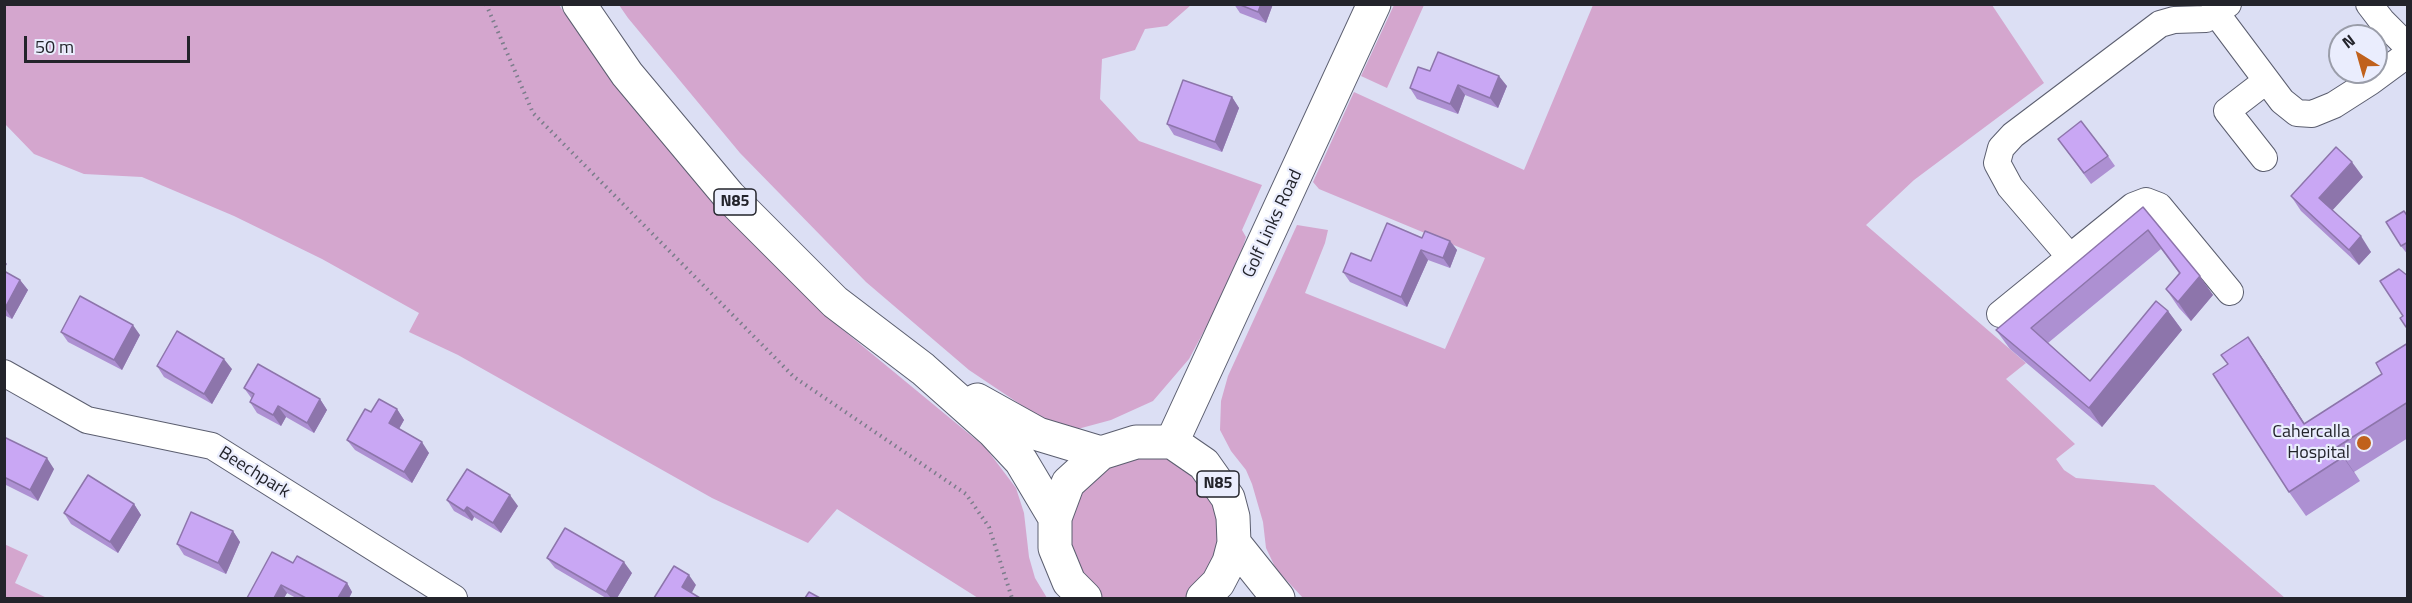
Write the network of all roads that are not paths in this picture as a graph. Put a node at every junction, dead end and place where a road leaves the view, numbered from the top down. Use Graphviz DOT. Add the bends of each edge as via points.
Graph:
graph roads {
  1 [pos="579,4"];
  2 [pos="1374,4"];
  3 [pos="2369,4"];
  4 [pos="2222,9"];
  5 [pos="2408,47"];
  6 [pos="2408,54"];
  7 [pos="2266,81"];
  8 [pos="2264,158"];
  9 [pos="2070,257"];
  10 [pos="2230,292"];
  11 [pos="2000,314"];
  12 [pos="924,369"];
  13 [pos="4,373"];
  14 [pos="1172,442"];
  15 [pos="1101,453"];
  16 [pos="1055,518"];
  17 [pos="1234,543"];
  18 [pos="454,598"];
  19 [pos="1085,598"];
  20 [pos="1203,598"];
  21 [pos="1278,598"];
  1 -- 12 [label="main road, N85" via="627,74 729,196 835,302"];
  2 -- 14 [label="main road, Golf Links Road"];
  3 -- 5 [label="street"];
  4 -- 7 [label="street"];
  4 -- 9 [label="street" via="2206,19 2160,24 2001,148 1997,163 2010,187"];
  6 -- 7 [label="street" via="2352,94 2312,114 2297,113"];
  7 -- 8 [label="street" via="2227,111"];
  9 -- 10 [label="street" via="2133,206 2146,201 2159,206"];
  9 -- 11 [label="street"];
  12 -- 15 [label="main road, N85" via="1038,434"];
  12 -- 16 [label="main road, N85" via="1021,461"];
  13 -- 18 [label="street, Beechpark" via="87,420 212,446"];
  14 -- 15 [label="main road" via="1136,442"];
  14 -- 17 [label="main road, N85" via="1204,464 1228,498"];
  15 -- 16 [label="main road" via="1068,483"];
  16 -- 19 [label="main road" via="1055,548 1069,582"];
  17 -- 20 [label="main road, N85" via="1218,584"];
  17 -- 21 [label="main road"];
}
